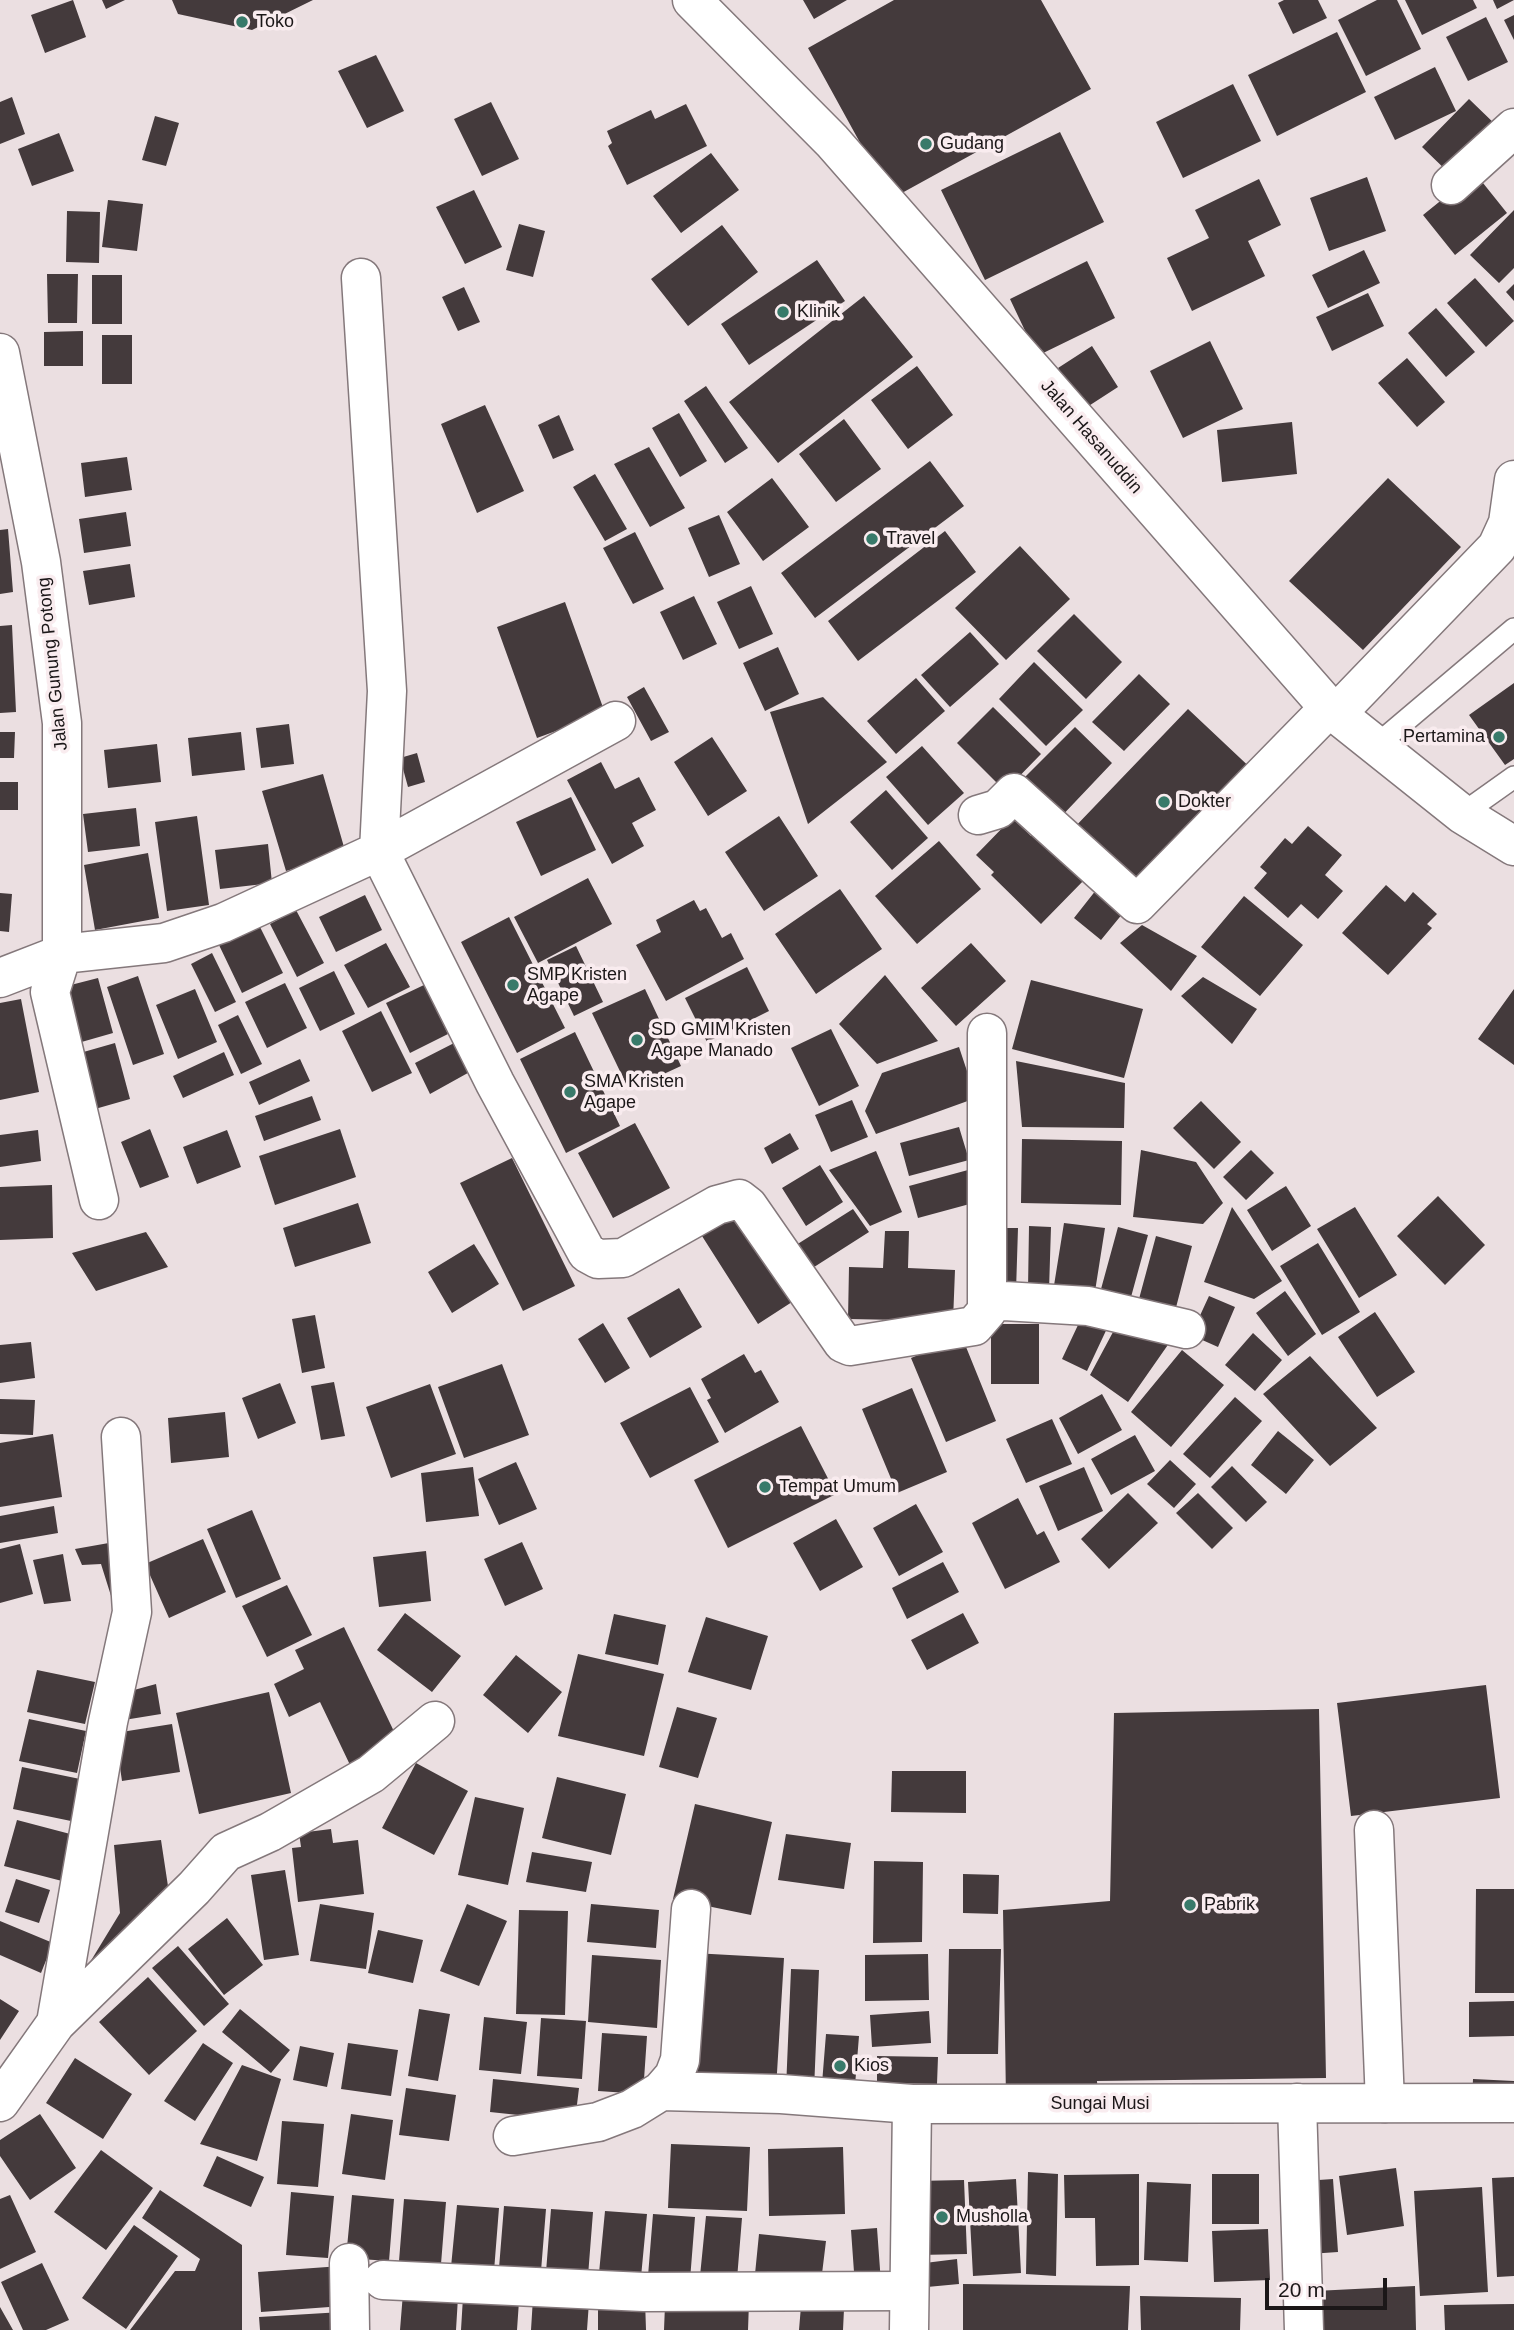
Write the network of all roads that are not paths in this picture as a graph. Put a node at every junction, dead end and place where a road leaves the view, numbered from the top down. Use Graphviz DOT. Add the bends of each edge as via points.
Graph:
graph roads {
  1 [pos="692,0"];
  2 [pos="1514,128"];
  3 [pos="1451,185"];
  4 [pos="360,278"];
  5 [pos="0,353"];
  6 [pos="1514,480"];
  7 [pos="1514,629"];
  8 [pos="1332,711"];
  9 [pos="616,721"];
  10 [pos="1378,744"];
  11 [pos="1514,777"];
  12 [pos="1462,814"];
  13 [pos="978,816"];
  14 [pos="1514,846"];
  15 [pos="379,851"];
  16 [pos="62,954"];
  17 [pos="0,978"];
  18 [pos="987,1033"];
  19 [pos="99,1200"];
  20 [pos="987,1300"];
  21 [pos="1186,1329"];
  22 [pos="121,1437"];
  23 [pos="435,1721"];
  24 [pos="1374,1830"];
  25 [pos="691,1909"];
  26 [pos="57,2023"];
  27 [pos="661,2091"];
  28 [pos="0,2102"];
  29 [pos="1297,2103"];
  30 [pos="1385,2103"];
  31 [pos="1514,2103"];
  32 [pos="912,2104"];
  33 [pos="513,2136"];
  34 [pos="349,2263"];
  35 [pos="383,2280"];
  36 [pos="908,2291"];
  37 [pos="350,2330"];
  38 [pos="909,2330"];
  39 [pos="1304,2330"];
  1 -- 8 [label="main road, Jalan Hasanuddin" via="832,141"];
  2 -- 3 [label="main road"];
  4 -- 15 [label="main road" via="387,691"];
  5 -- 16 [label="main road, Jalan Gunung Potong" via="41,562 62,723"];
  6 -- 8 [label="main road" via="1508,523 1497,547"];
  7 -- 10 [label="lane"];
  8 -- 10 [label="main road, Jalan Hasanuddin"];
  8 -- 13 [label="main road" via="1137,904 1014,793 998,809"];
  9 -- 15 [label="main road"];
  10 -- 12 [label="main road, Jalan Hasanuddin"];
  11 -- 12 [label="lane"];
  12 -- 14 [label="main road, Jalan Hasanuddin"];
  15 -- 16 [label="main road" via="223,923 164,943"];
  15 -- 20 [label="main road" via="495,1083 587,1253 598,1259 623,1258 717,1205 739,1199 843,1343 850,1346 974,1326 988,1311"];
  16 -- 17 [label="main road"];
  16 -- 19 [label="main road, Jalan Gunung Potong" via="50,992"];
  18 -- 20 [label="main road"];
  20 -- 21 [label="main road" via="1088,1306"];
  22 -- 26 [label="main road" via="132,1612 108,1722"];
  23 -- 26 [label="main road" via="371,1773 226,1852"];
  24 -- 30 [label="main road"];
  25 -- 27 [label="main road" via="680,2060"];
  26 -- 28 [label="main road"];
  27 -- 32 [label="main road, Sungai Musi"];
  27 -- 33 [label="main road" via="598,2122"];
  29 -- 30 [label="main road, Sungai Musi"];
  29 -- 32 [label="main road, Sungai Musi"];
  29 -- 39 [label="main road"];
  30 -- 31 [label="main road, Sungai Musi"];
  32 -- 36 [label="main road"];
  34 -- 37 [label="main road"];
  35 -- 36 [label="main road" via="644,2292"];
  36 -- 38 [label="main road"];
}
